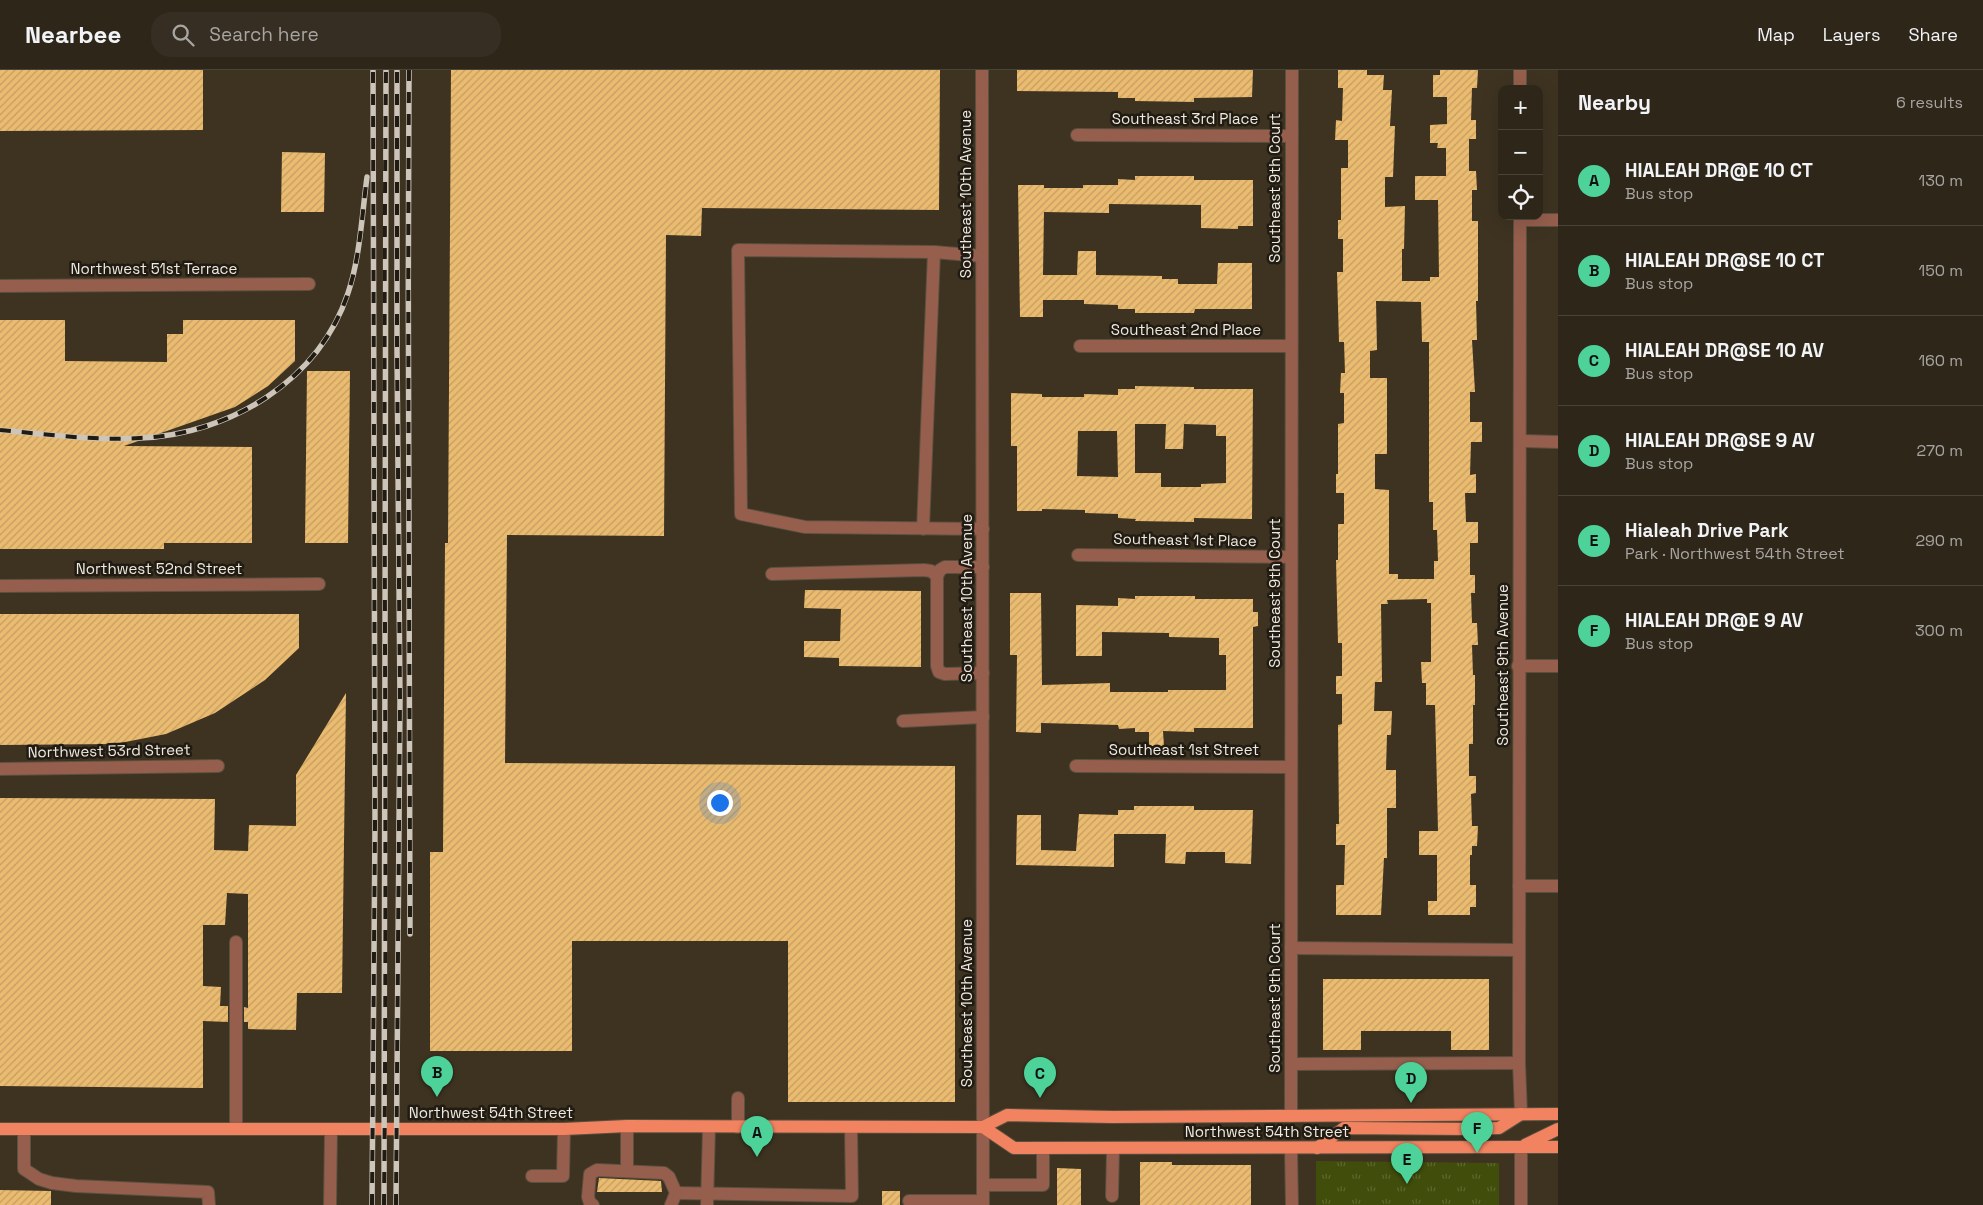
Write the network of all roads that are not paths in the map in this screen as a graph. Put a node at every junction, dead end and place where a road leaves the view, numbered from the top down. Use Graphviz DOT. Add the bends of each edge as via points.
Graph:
graph roads {
  1 [pos="982,70"];
  2 [pos="1292,70"];
  3 [pos="1520,70"];
  4 [pos="1520,85"];
  5 [pos="1077,135"];
  6 [pos="1292,136"];
  7 [pos="1543,219"];
  8 [pos="1520,220"];
  9 [pos="1558,220"];
  10 [pos="934,252"];
  11 [pos="982,256"];
  12 [pos="308,284"];
  13 [pos="0,286"];
  14 [pos="1080,346"];
  15 [pos="1291,346"];
  16 [pos="1520,442"];
  17 [pos="1558,442"];
  18 [pos="923,529"];
  19 [pos="983,529"];
  20 [pos="1078,555"];
  21 [pos="1291,557"];
  22 [pos="983,567"];
  23 [pos="772,574"];
  24 [pos="936,576"];
  25 [pos="319,584"];
  26 [pos="0,586"];
  27 [pos="1518,666"];
  28 [pos="1558,666"];
  29 [pos="983,673"];
  30 [pos="983,717"];
  31 [pos="903,721"];
  32 [pos="218,766"];
  33 [pos="1076,766"];
  34 [pos="1291,767"];
  35 [pos="0,769"];
  36 [pos="1519,886"];
  37 [pos="1558,886"];
  38 [pos="236,942"];
  39 [pos="1291,948"];
  40 [pos="1519,950"];
  41 [pos="1519,1063"];
  42 [pos="1291,1064"];
  43 [pos="738,1098"];
  44 [pos="1521,1114"];
  45 [pos="1558,1114"];
  46 [pos="1291,1116"];
  47 [pos="627,1126"];
  48 [pos="709,1126"];
  49 [pos="738,1127"];
  50 [pos="851,1127"];
  51 [pos="983,1127"];
  52 [pos="0,1129"];
  53 [pos="24,1129"];
  54 [pos="236,1129"];
  55 [pos="331,1129"];
  56 [pos="564,1129"];
  57 [pos="1558,1129"];
  58 [pos="1521,1147"];
  59 [pos="1558,1147"];
  60 [pos="1317,1148"];
  61 [pos="1042,1149"];
  62 [pos="1291,1149"];
  63 [pos="1113,1150"];
  64 [pos="626,1170"];
  65 [pos="532,1176"];
  66 [pos="983,1185"];
  67 [pos="1112,1196"];
  68 [pos="674,1199"];
  69 [pos="707,1199"];
  70 [pos="910,1201"];
  71 [pos="983,1203"];
  72 [pos="209,1205"];
  73 [pos="330,1205"];
  74 [pos="593,1205"];
  75 [pos="1292,1205"];
  76 [pos="1521,1205"];
  1 -- 11 [label="street, Southeast 10th Avenue"];
  2 -- 6 [label="street, Southeast 9th Court"];
  3 -- 4 [label="street"];
  5 -- 6 [label="street, Southeast 3rd Place"];
  6 -- 15 [label="street, Southeast 9th Court"];
  7 -- 9 [label="street"];
  8 -- 16 [label="street, Southeast 9th Avenue"];
  10 -- 11 [label="street"];
  10 -- 18 [label="street"];
  10 -- 18 [label="street" via="738,250 741,514 805,527"];
  11 -- 19 [label="street, Southeast 10th Avenue"];
  12 -- 13 [label="street, Northwest 51st Terrace"];
  14 -- 15 [label="street, Southeast 2nd Place"];
  15 -- 21 [label="street, Southeast 9th Court"];
  16 -- 17 [label="street"];
  16 -- 27 [label="street, Southeast 9th Avenue"];
  18 -- 19 [label="street"];
  19 -- 22 [label="street, Southeast 10th Avenue"];
  20 -- 21 [label="street, Southeast 1st Place"];
  21 -- 34 [label="street, Southeast 9th Court"];
  22 -- 24 [label="street" via="945,567"];
  22 -- 29 [label="street, Southeast 10th Avenue"];
  23 -- 24 [label="street" via="924,570"];
  24 -- 29 [label="street" via="939,672"];
  25 -- 26 [label="street, Northwest 52nd Street"];
  27 -- 28 [label="street"];
  27 -- 36 [label="street, Southeast 9th Avenue"];
  29 -- 30 [label="street, Southeast 10th Avenue"];
  30 -- 31 [label="street"];
  30 -- 51 [label="street, Southeast 10th Avenue"];
  32 -- 35 [label="street, Northwest 53rd Street"];
  33 -- 34 [label="street, Southeast 1st Street"];
  34 -- 39 [label="street, Southeast 9th Court"];
  36 -- 37 [label="street"];
  36 -- 40 [label="street, Southeast 9th Avenue"];
  38 -- 54 [label="street"];
  39 -- 40 [label="street"];
  39 -- 42 [label="street, Southeast 9th Court"];
  40 -- 41 [label="street, Southeast 9th Avenue"];
  41 -- 42 [label="street"];
  41 -- 44 [label="street, Southeast 9th Avenue"];
  42 -- 46 [label="street, Southeast 9th Court"];
  43 -- 49 [label="street"];
  44 -- 45 [label="main road, Northwest 54th Street"];
  44 -- 46 [label="main road, Northwest 54th Street"];
  44 -- 60 [label="main road" via="1499,1128 1344,1128"];
  46 -- 51 [label="main road, Northwest 54th Street" via="1007,1115"];
  47 -- 48 [label="main road, Northwest 54th Street"];
  47 -- 56 [label="main road, Northwest 54th Street"];
  47 -- 64 [label="street"];
  48 -- 49 [label="main road, Northwest 54th Street"];
  48 -- 69 [label="street"];
  49 -- 50 [label="main road, Northwest 54th Street"];
  50 -- 51 [label="main road, Northwest 54th Street"];
  50 -- 69 [label="street" via="852,1196"];
  51 -- 61 [label="main road, Northwest 54th Street" via="1014,1148"];
  51 -- 66 [label="street, Southeast 10th Avenue"];
  52 -- 53 [label="main road, Northwest 54th Street"];
  53 -- 54 [label="main road, Northwest 54th Street"];
  53 -- 72 [label="street" via="24,1169 39,1179 76,1186 208,1192"];
  54 -- 55 [label="main road, Northwest 54th Street"];
  55 -- 56 [label="main road, Northwest 54th Street"];
  55 -- 73 [label="street"];
  56 -- 65 [label="street" via="563,1176"];
  57 -- 58 [label="main road"];
  58 -- 59 [label="main road, Northwest 54th Street"];
  58 -- 60 [label="main road, Northwest 54th Street"];
  58 -- 76 [label="street"];
  60 -- 62 [label="main road, Northwest 54th Street"];
  61 -- 63 [label="main road, Northwest 54th Street"];
  61 -- 66 [label="street" via="1043,1185"];
  62 -- 63 [label="main road, Northwest 54th Street"];
  62 -- 75 [label="street"];
  63 -- 67 [label="street"];
  64 -- 68 [label="street" via="664,1173 669,1177"];
  64 -- 74 [label="street" via="597,1170 590,1174 588,1197"];
  66 -- 71 [label="street, Southeast 10th Avenue"];
  68 -- 69 [label="street"];
  70 -- 71 [label="street"];
}
